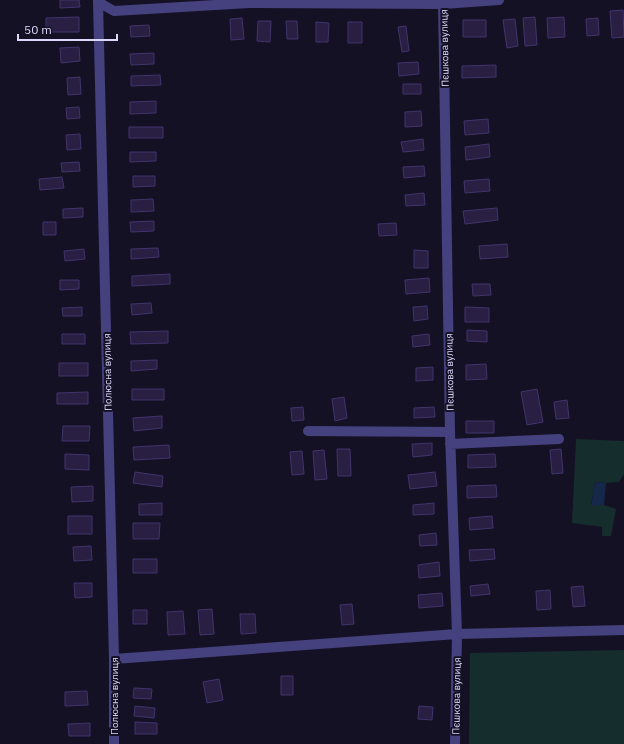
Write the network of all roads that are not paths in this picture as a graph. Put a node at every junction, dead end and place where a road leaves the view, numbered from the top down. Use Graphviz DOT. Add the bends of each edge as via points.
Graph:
graph roads {
  1 [pos="498,0"];
  2 [pos="98,1"];
  3 [pos="443,2"];
  4 [pos="308,431"];
  5 [pos="450,432"];
  6 [pos="559,439"];
  7 [pos="450,444"];
  8 [pos="624,630"];
  9 [pos="457,634"];
  10 [pos="114,659"];
  11 [pos="114,744"];
  12 [pos="455,744"];
  1 -- 3 [label="street"];
  2 -- 3 [label="street" via="114,11 249,3"];
  2 -- 10 [label="street, Полюсна вулиця"];
  3 -- 5 [label="street, Пєшкова вулиця"];
  4 -- 5 [label="street"];
  5 -- 7 [label="street, Пєшкова вулиця"];
  6 -- 7 [label="street"];
  7 -- 9 [label="street, Пєшкова вулиця"];
  8 -- 9 [label="street"];
  9 -- 10 [label="street"];
  9 -- 12 [label="street, Пєшкова вулиця"];
  10 -- 11 [label="street, Полюсна вулиця"];
}
